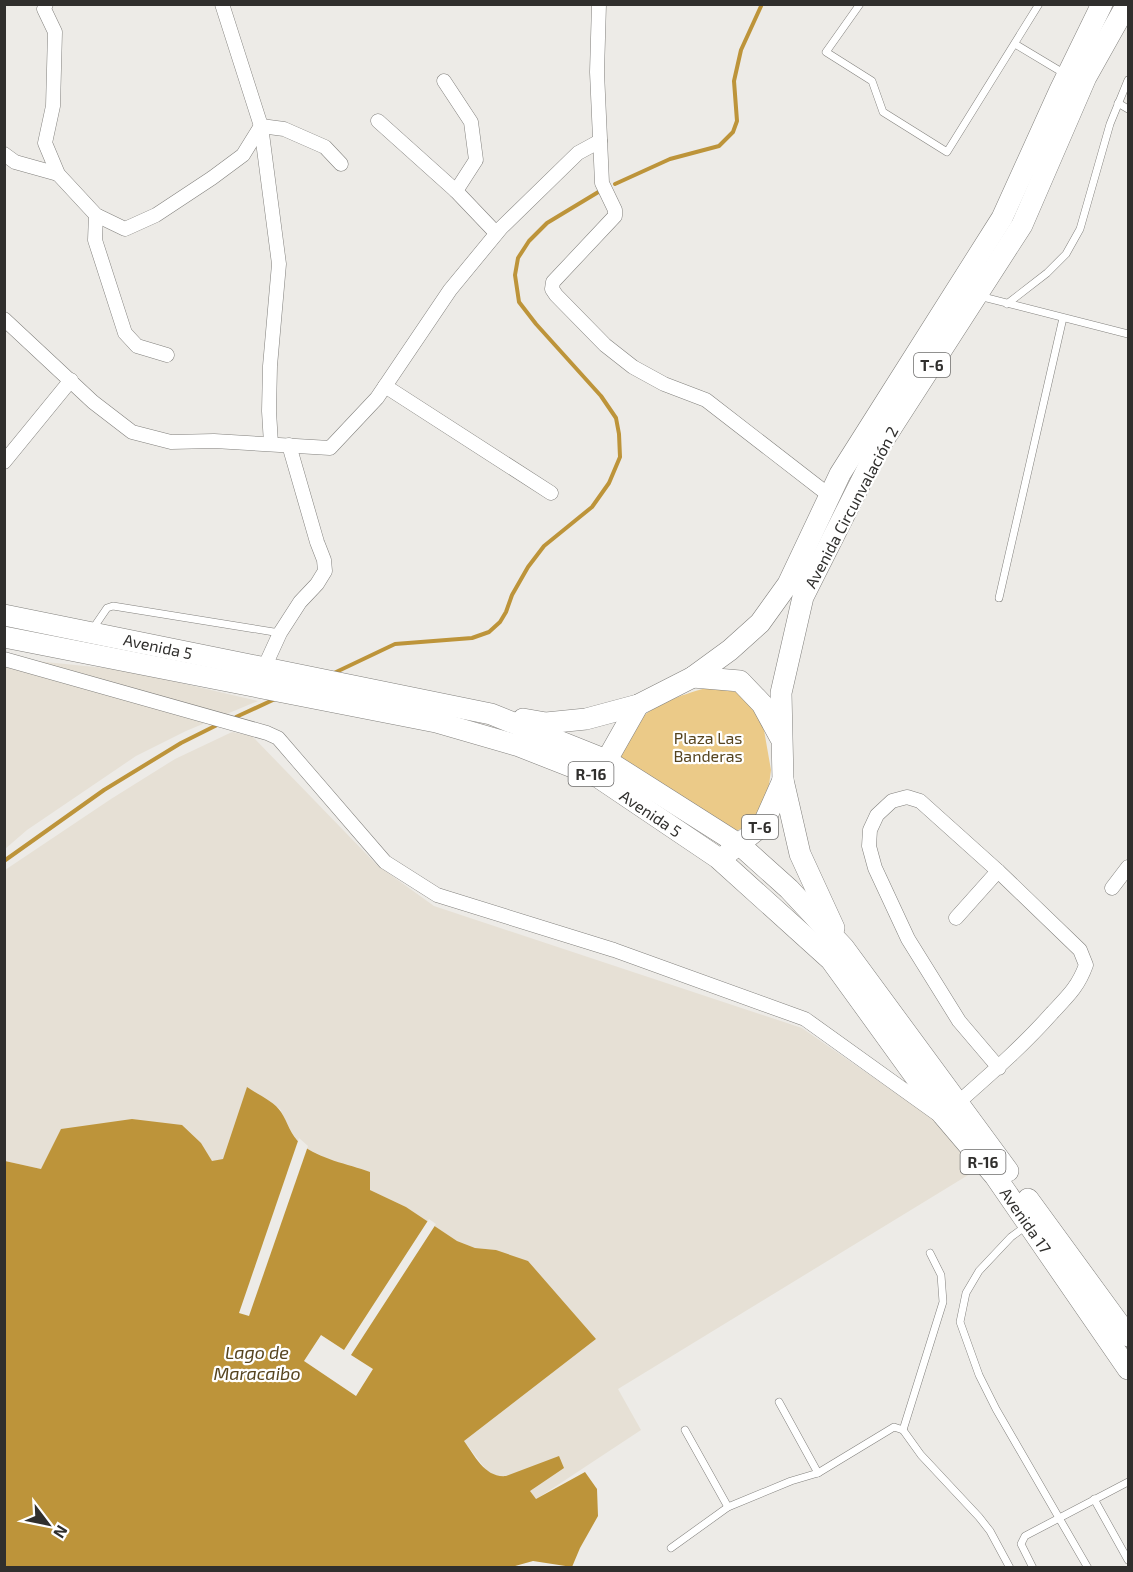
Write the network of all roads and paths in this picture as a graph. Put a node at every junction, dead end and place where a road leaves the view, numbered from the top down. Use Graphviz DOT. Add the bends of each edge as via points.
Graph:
graph roads {
  1 [pos="46,4"];
  2 [pos="222,4"];
  3 [pos="599,4"];
  4 [pos="860,4"];
  5 [pos="1039,4"];
  6 [pos="1102,4"];
  7 [pos="1127,4"];
  8 [pos="1015,44"];
  9 [pos="1067,76"];
  10 [pos="1128,80"];
  11 [pos="444,81"];
  12 [pos="1118,103"];
  13 [pos="1128,109"];
  14 [pos="378,121"];
  15 [pos="261,126"];
  16 [pos="600,141"];
  17 [pos="4,154"];
  18 [pos="341,164"];
  19 [pos="58,174"];
  20 [pos="456,191"];
  21 [pos="96,215"];
  22 [pos="496,233"];
  23 [pos="977,296"];
  24 [pos="1007,304"];
  25 [pos="1063,318"];
  26 [pos="4,319"];
  27 [pos="1128,334"];
  28 [pos="167,355"];
  29 [pos="71,380"];
  30 [pos="385,386"];
  31 [pos="271,444"];
  32 [pos="289,446"];
  33 [pos="4,462"];
  34 [pos="551,493"];
  35 [pos="830,496"];
  36 [pos="999,598"];
  37 [pos="4,615"];
  38 [pos="90,632"];
  39 [pos="280,633"];
  40 [pos="4,637"];
  41 [pos="4,659"];
  42 [pos="264,668"];
  43 [pos="693,677"];
  44 [pos="638,705"];
  45 [pos="491,714"];
  46 [pos="782,740"];
  47 [pos="602,768"];
  48 [pos="783,780"];
  49 [pos="740,845"];
  50 [pos="718,858"];
  51 [pos="1128,867"];
  52 [pos="998,871"];
  53 [pos="1112,888"];
  54 [pos="956,918"];
  55 [pos="837,954"];
  56 [pos="999,1068"];
  57 [pos="950,1109"];
  58 [pos="1034,1220"];
  59 [pos="930,1253"];
  60 [pos="1128,1336"];
  61 [pos="1128,1369"];
  62 [pos="779,1402"];
  63 [pos="685,1430"];
  64 [pos="903,1430"];
  65 [pos="818,1473"];
  66 [pos="1128,1482"];
  67 [pos="1094,1499"];
  68 [pos="728,1507"];
  69 [pos="1058,1518"];
  70 [pos="671,1548"];
  71 [pos="1128,1560"];
  72 [pos="1010,1568"];
  73 [pos="1033,1568"];
  74 [pos="1088,1568"];
  1 -- 19 [label="street" via="44,9 55,32 53,106 45,143"];
  2 -- 15 [label="street"];
  3 -- 16 [label="street"];
  4 -- 8 [label="lane" via="826,52 872,81 884,112 947,152"];
  5 -- 8 [label="lane"];
  6 -- 9 [label="main road, Avenida Circunvalación 2 / T-6"];
  7 -- 23 [label="main road, Avenida Circunvalación 2 / T-6" via="1086,77 1022,225"];
  8 -- 9 [label="lane"];
  9 -- 35 [label="main road, Avenida Circunvalación 2 / T-6" via="1002,218 840,474"];
  10 -- 12 [label="lane"];
  11 -- 20 [label="street" via="471,122 476,160"];
  12 -- 13 [label="lane"];
  12 -- 24 [label="lane" via="1080,229 1066,254"];
  14 -- 20 [label="street"];
  15 -- 18 [label="street" via="284,129 325,147"];
  15 -- 21 [label="street" via="243,155 156,215 124,229"];
  15 -- 31 [label="street" via="279,264 270,366"];
  16 -- 22 [label="street" via="578,153"];
  16 -- 35 [label="street" via="602,183 615,216 553,282 555,295 633,367 706,400"];
  17 -- 19 [label="street" via="15,162"];
  19 -- 21 [label="street"];
  20 -- 22 [label="street"];
  21 -- 28 [label="street" via="95,240 125,333 137,346"];
  22 -- 30 [label="street" via="450,290"];
  23 -- 24 [label="lane"];
  23 -- 46 [label="main road, Avenida Circunvalación 2 / T-6" via="877,450 803,597 781,693"];
  24 -- 25 [label="lane"];
  25 -- 27 [label="lane"];
  25 -- 36 [label="lane"];
  26 -- 29 [label="street"];
  29 -- 31 [label="street" via="132,432 171,442"];
  29 -- 33 [label="street"];
  30 -- 32 [label="street" via="330,448"];
  30 -- 34 [label="street"];
  31 -- 32 [label="street"];
  32 -- 39 [label="street" via="325,571"];
  35 -- 43 [label="main road, Avenida Circunvalación 2 / T-6" via="788,584 760,623"];
  37 -- 38 [label="main road, Avenida 5 / R-16"];
  38 -- 39 [label="lane" via="113,606"];
  38 -- 42 [label="main road, Avenida 5 / R-16"];
  39 -- 42 [label="street"];
  40 -- 47 [label="main road, Avenida 5 / R-16" via="436,722"];
  41 -- 57 [label="street" via="278,738 385,862 437,896 614,950 805,1019 926,1106"];
  42 -- 45 [label="main road, Avenida 5 / R-16"];
  43 -- 44 [label="main road, Avenida Circunvalación 2 / T-6"];
  43 -- 46 [label="main road" via="740,681 762,704"];
  44 -- 45 [label="main road, Avenida Circunvalación 2" via="586,719 546,723"];
  44 -- 47 [label="main road"];
  45 -- 47 [label="main road, Avenida 5 / R-16"];
  46 -- 48 [label="main road, Avenida Circunvalación 2 / T-6"];
  47 -- 49 [label="main road, Avenida 5 / R-16"];
  47 -- 50 [label="main road, Avenida 5 / R-16"];
  48 -- 49 [label="main road, T-6" via="763,825"];
  48 -- 55 [label="main road, Avenida Circunvalación 2" via="800,854"];
  49 -- 50 [label="main road, T-6"];
  49 -- 55 [label="main road, Avenida 5 / R-16" via="789,889"];
  50 -- 55 [label="main road, Avenida 5 / R-16"];
  51 -- 53 [label="street"];
  52 -- 54 [label="street"];
  52 -- 56 [label="street" via="1080,950 1086,965 1080,981"];
  52 -- 56 [label="street" via="920,801 907,797 892,801 877,815 870,830 869,846 875,868 908,939 958,1021"];
  55 -- 57 [label="main road, Avenida 17 / R-16"];
  56 -- 57 [label="street"];
  57 -- 58 [label="main road, Avenida 17 / R-16" via="995,1176"];
  58 -- 60 [label="main road, Avenida 17 / R-16"];
  58 -- 61 [label="main road, Avenida 17 / R-16"];
  58 -- 69 [label="lane" via="1011,1237 979,1271 966,1293 960,1322 987,1392"];
  59 -- 64 [label="lane" via="941,1275 943,1302"];
  62 -- 65 [label="lane"];
  63 -- 68 [label="lane"];
  64 -- 65 [label="lane" via="894,1427"];
  64 -- 72 [label="lane" via="921,1455 980,1517"];
  65 -- 68 [label="lane"];
  66 -- 67 [label="lane"];
  67 -- 69 [label="lane"];
  67 -- 71 [label="lane"];
  68 -- 70 [label="lane"];
  69 -- 73 [label="lane" via="1022,1540"];
  69 -- 74 [label="lane"];
}
